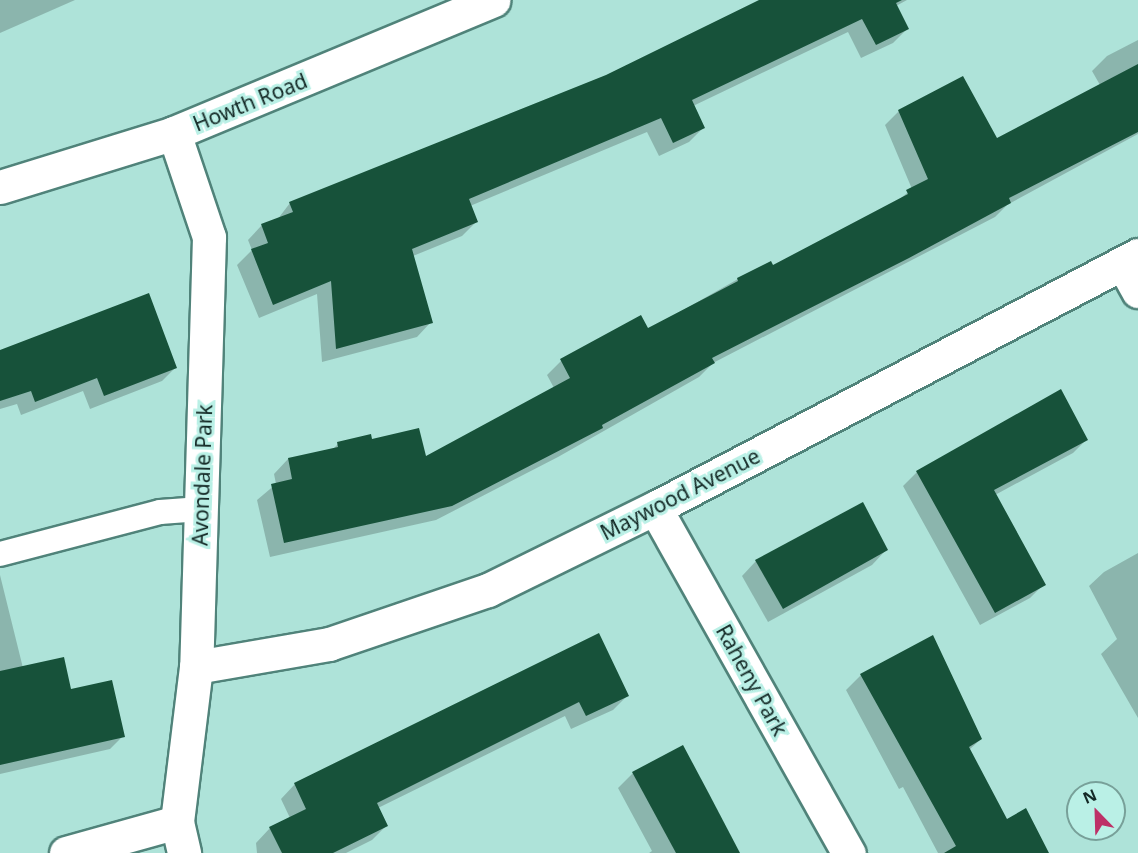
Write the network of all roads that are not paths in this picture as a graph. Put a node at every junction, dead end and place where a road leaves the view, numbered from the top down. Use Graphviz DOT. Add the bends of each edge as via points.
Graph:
graph roads {
  1 [pos="493,0"];
  2 [pos="174,133"];
  3 [pos="0,187"];
  4 [pos="1133,270"];
  5 [pos="655,508"];
  6 [pos="201,509"];
  7 [pos="0,554"];
  8 [pos="196,667"];
  9 [pos="181,838"];
  10 [pos="132,844"];
  11 [pos="66,853"];
  12 [pos="849,853"];
  1 -- 2 [label="street, Howth Road"];
  2 -- 3 [label="street, Howth Road"];
  2 -- 6 [label="street, Avondale Park" via="208,237"];
  4 -- 5 [label="street, Maywood Avenue"];
  5 -- 8 [label="street, Maywood Avenue" via="488,590 329,644"];
  5 -- 12 [label="street, Raheny Park"];
  6 -- 7 [label="lane" via="160,512"];
  6 -- 8 [label="street, Avondale Park"];
  8 -- 9 [label="street, Avondale Park"];
  9 -- 10 [label="street, Avondale Park"];
  10 -- 11 [label="street, Avondale Park"];
}
